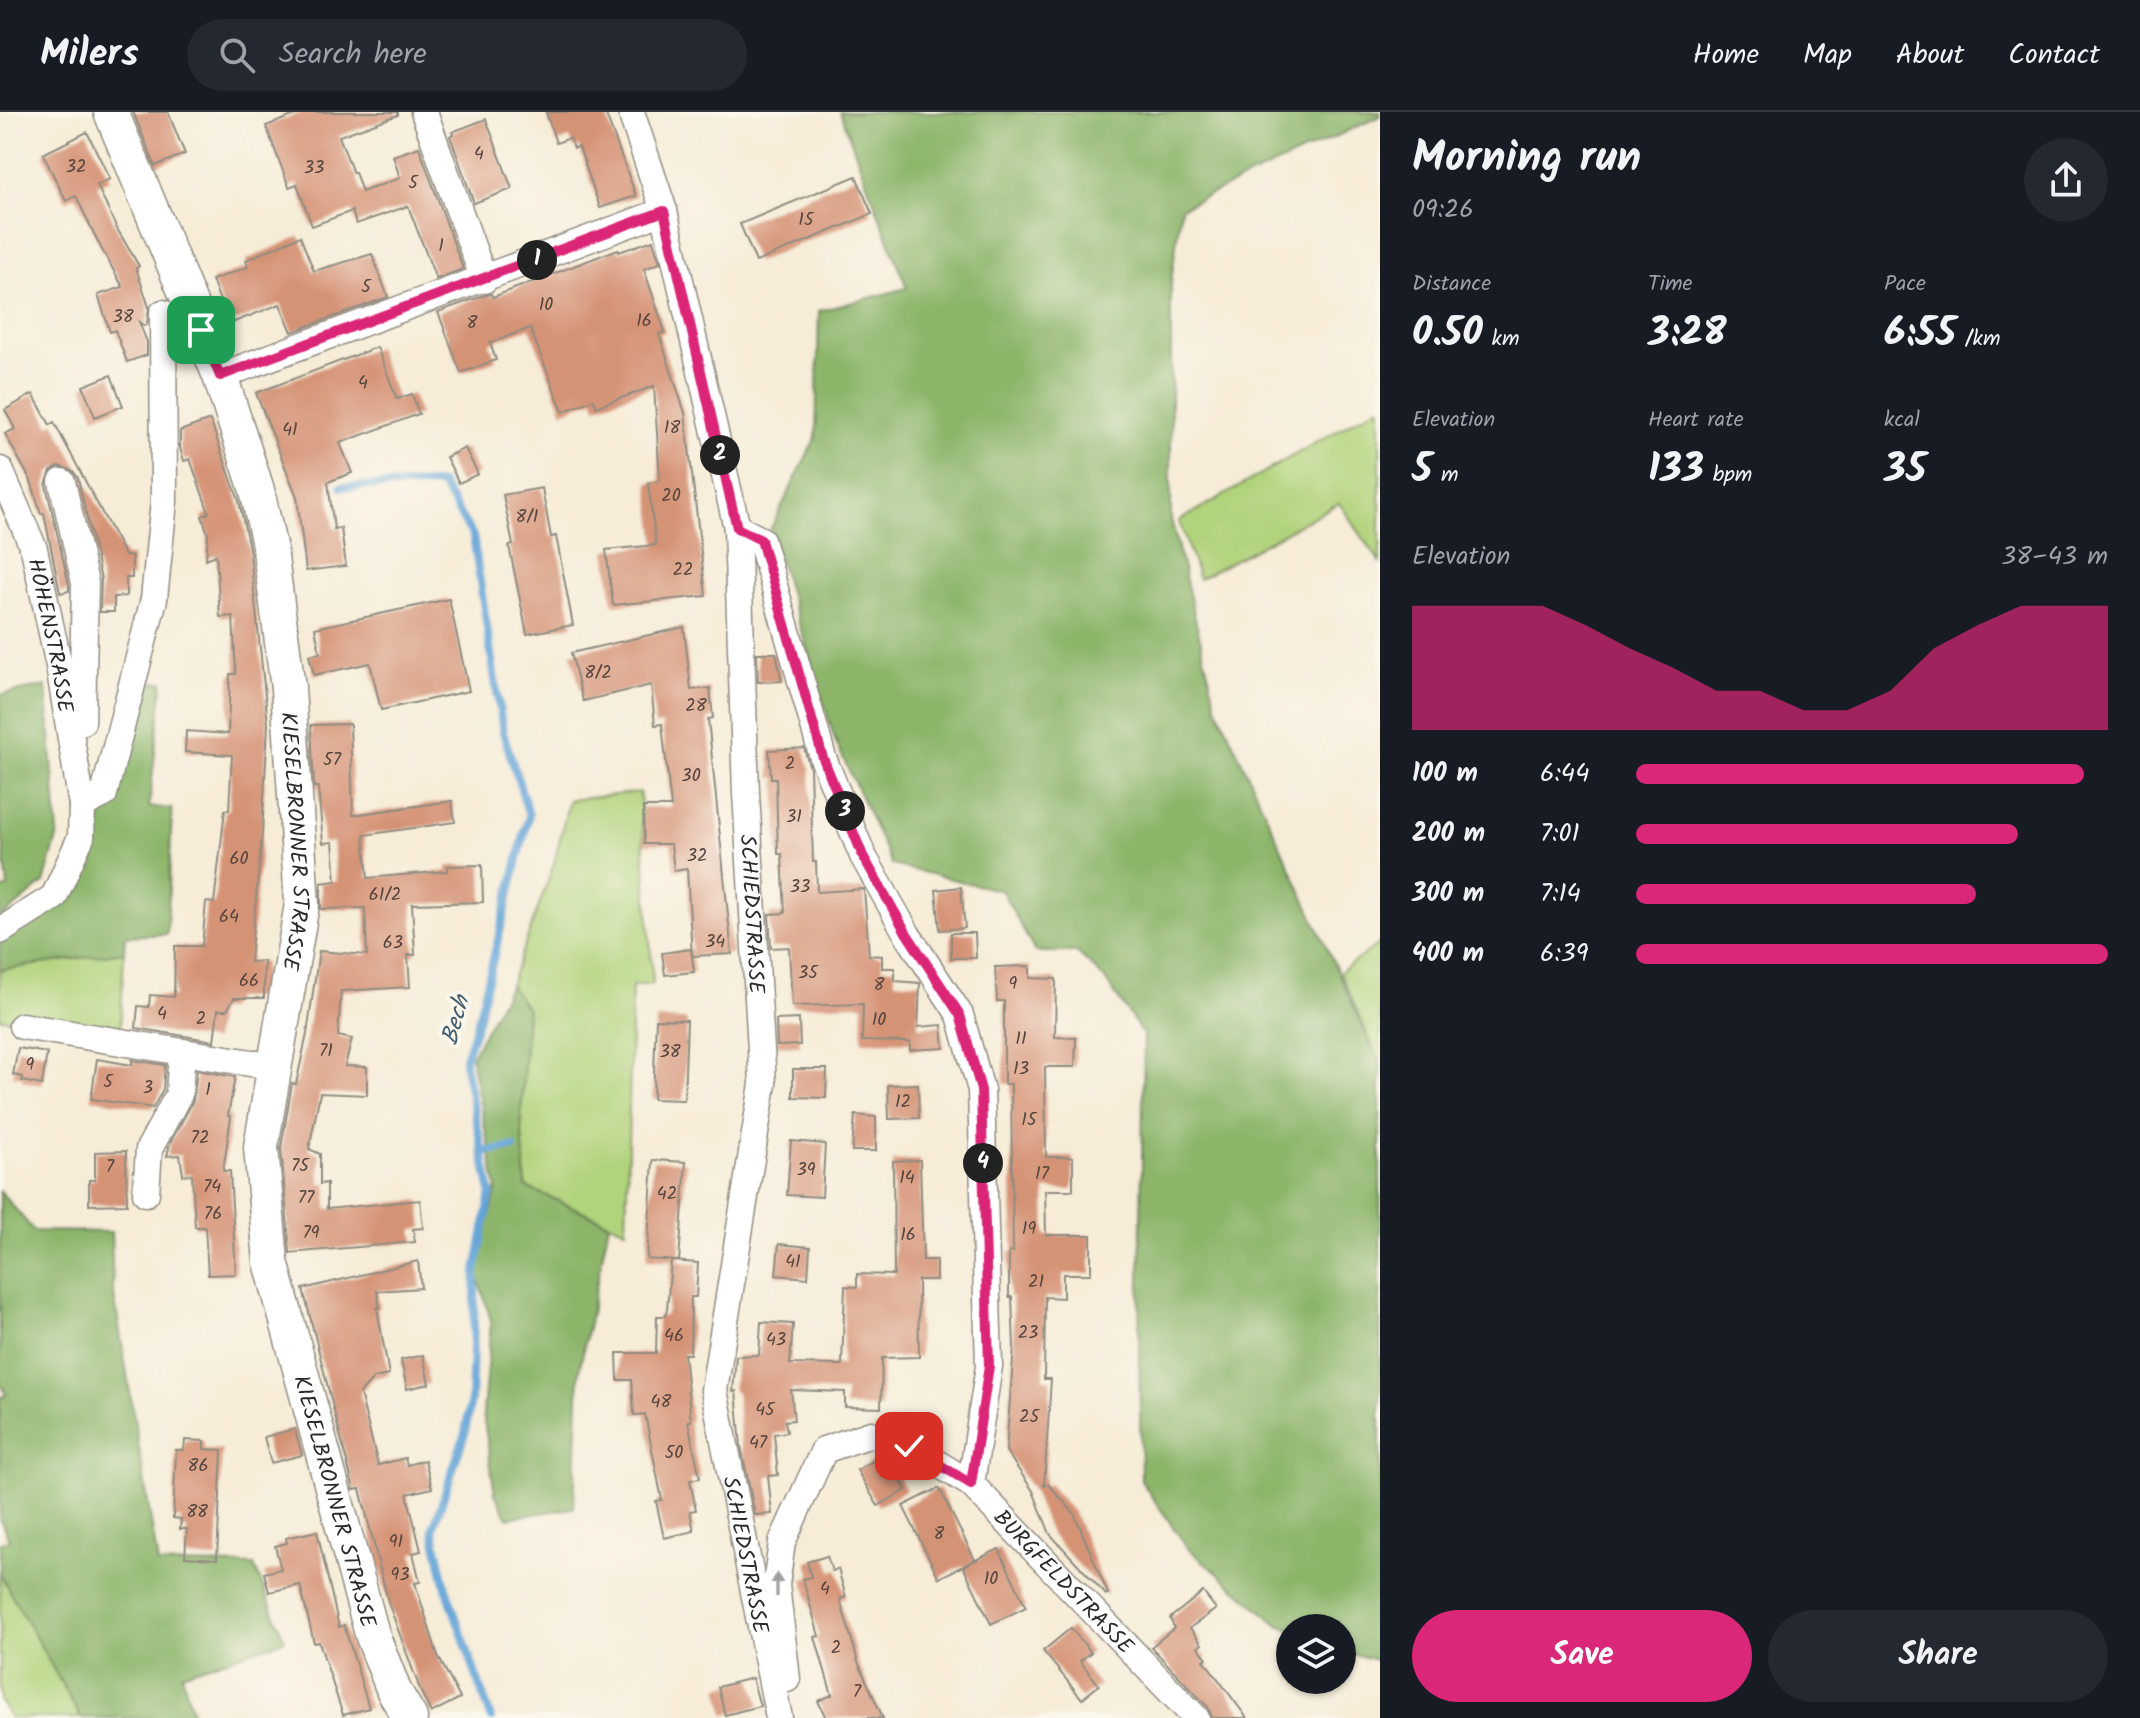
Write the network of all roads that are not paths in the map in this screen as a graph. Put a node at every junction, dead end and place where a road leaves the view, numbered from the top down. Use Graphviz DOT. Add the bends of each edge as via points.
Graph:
graph roads {
  1 [pos="111,112"];
  2 [pos="424,112"];
  3 [pos="631,112"];
  4 [pos="664,211"];
  5 [pos="484,280"];
  6 [pos="163,313"];
  7 [pos="220,376"];
  8 [pos="0,470"];
  9 [pos="62,482"];
  10 [pos="737,528"];
  11 [pos="69,723"];
  12 [pos="82,805"];
  13 [pos="0,931"];
  14 [pos="22,1026"];
  15 [pos="182,1052"];
  16 [pos="276,1067"];
  17 [pos="146,1193"];
  18 [pos="971,1484"];
  19 [pos="410,1718"];
  20 [pos="781,1718"];
  21 [pos="1196,1718"];
  1 -- 7 [label="main road, KIESELBRONNER STRASSE"];
  2 -- 5 [label="street"];
  3 -- 4 [label="street, SCHIEDSTRASSE"];
  4 -- 5 [label="street"];
  4 -- 10 [label="street, SCHIEDSTRASSE"];
  5 -- 7 [label="street"];
  6 -- 12 [label="street" via="164,501 154,599 104,794"];
  7 -- 16 [label="main road, KIESELBRONNER STRASSE" via="257,490 288,688 302,904"];
  8 -- 11 [label="street, HÖHENSTRASSE" via="34,549"];
  9 -- 11 [label="street" via="85,583 82,722"];
  10 -- 18 [label="street" via="761,540 823,758 863,856 960,1015 981,1090 989,1366"];
  10 -- 20 [label="street, SCHIEDSTRASSE" via="763,1084 714,1390"];
  11 -- 12 [label="street, HÖHENSTRASSE"];
  12 -- 13 [label="street, HÖHENSTRASSE" via="81,837 54,897"];
  14 -- 15 [label="street"];
  15 -- 16 [label="street"];
  15 -- 17 [label="street" via="179,1094 149,1149"];
  16 -- 19 [label="main road, KIESELBRONNER STRASSE" via="261,1147 271,1262 372,1634"];
  20 -- 18 [label="street, BURGFELDSTRASSE, one-way" via="788,1689 776,1585 782,1542 824,1450 871,1434 909,1446"];
  18 -- 21 [label="street, BURGFELDSTRASSE"];
}
